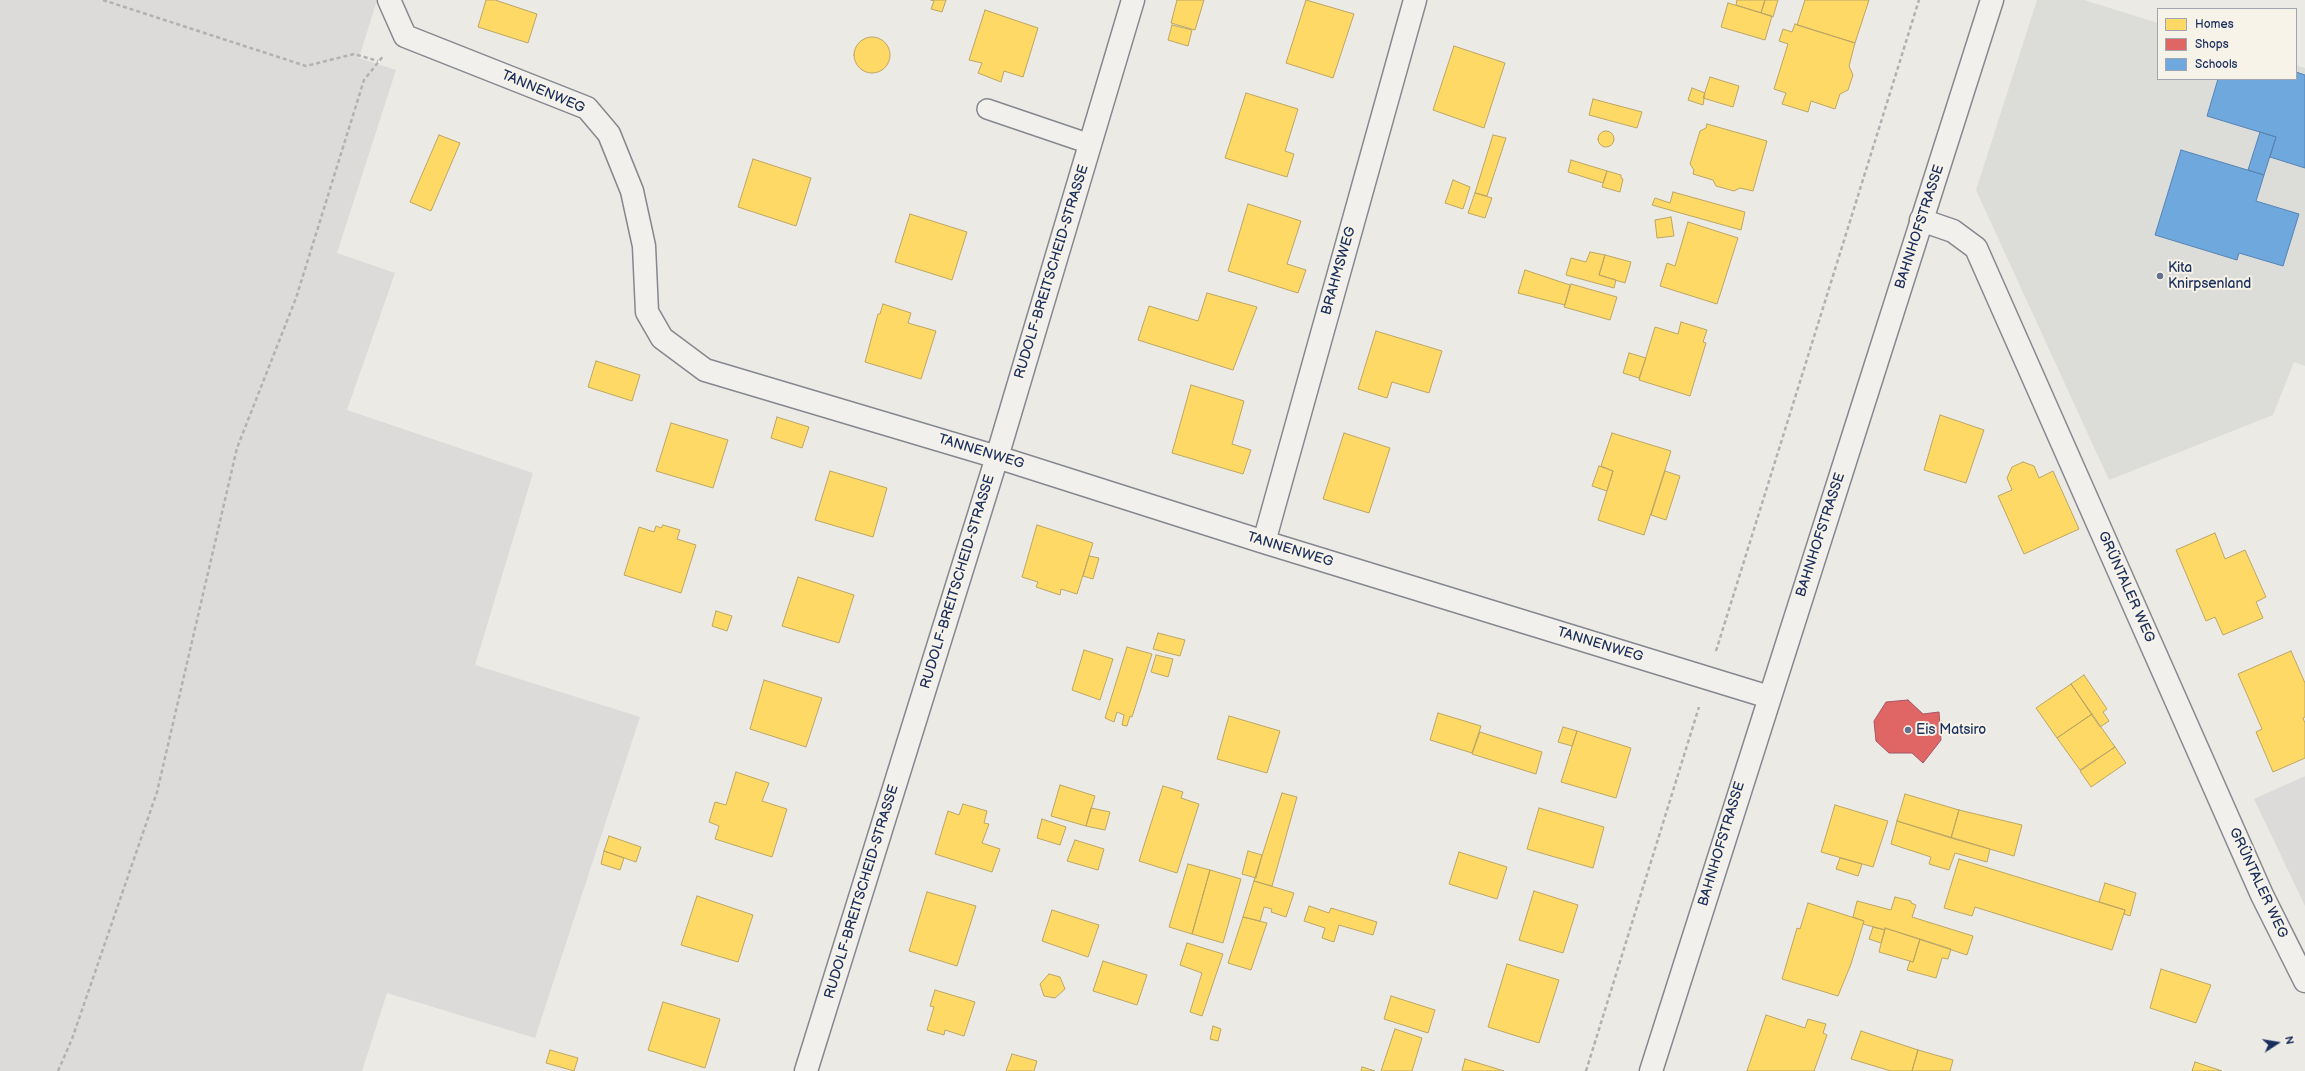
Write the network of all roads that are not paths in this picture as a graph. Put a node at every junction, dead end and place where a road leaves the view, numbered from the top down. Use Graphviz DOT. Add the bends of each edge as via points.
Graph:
graph roads {
  1 [pos="389,0"];
  2 [pos="1133,0"];
  3 [pos="1415,0"];
  4 [pos="1992,0"];
  5 [pos="987,110"];
  6 [pos="1090,144"];
  7 [pos="1921,220"];
  8 [pos="997,457"];
  9 [pos="1264,542"];
  10 [pos="1769,696"];
  11 [pos="2305,981"];
  12 [pos="806,1071"];
  13 [pos="1651,1071"];
  1 -- 8 [label="street, TANNENWEG" via="404,36 587,108 609,134 632,191 644,246 647,312 662,338 705,370"];
  2 -- 6 [label="street, RUDOLF-BREITSCHEID-STRASSE"];
  3 -- 9 [label="street, BRAHMSWEG"];
  4 -- 7 [label="street, BAHNHOFSTRASSE"];
  5 -- 6 [label="lane"];
  6 -- 8 [label="street, RUDOLF-BREITSCHEID-STRASSE"];
  7 -- 10 [label="street, BAHNHOFSTRASSE"];
  7 -- 11 [label="street, GRÜNTALER WEG" via="1953,231 1976,248 2262,895"];
  8 -- 9 [label="street, TANNENWEG"];
  8 -- 12 [label="street, RUDOLF-BREITSCHEID-STRASSE"];
  9 -- 10 [label="street, TANNENWEG"];
  10 -- 13 [label="street, BAHNHOFSTRASSE"];
}
